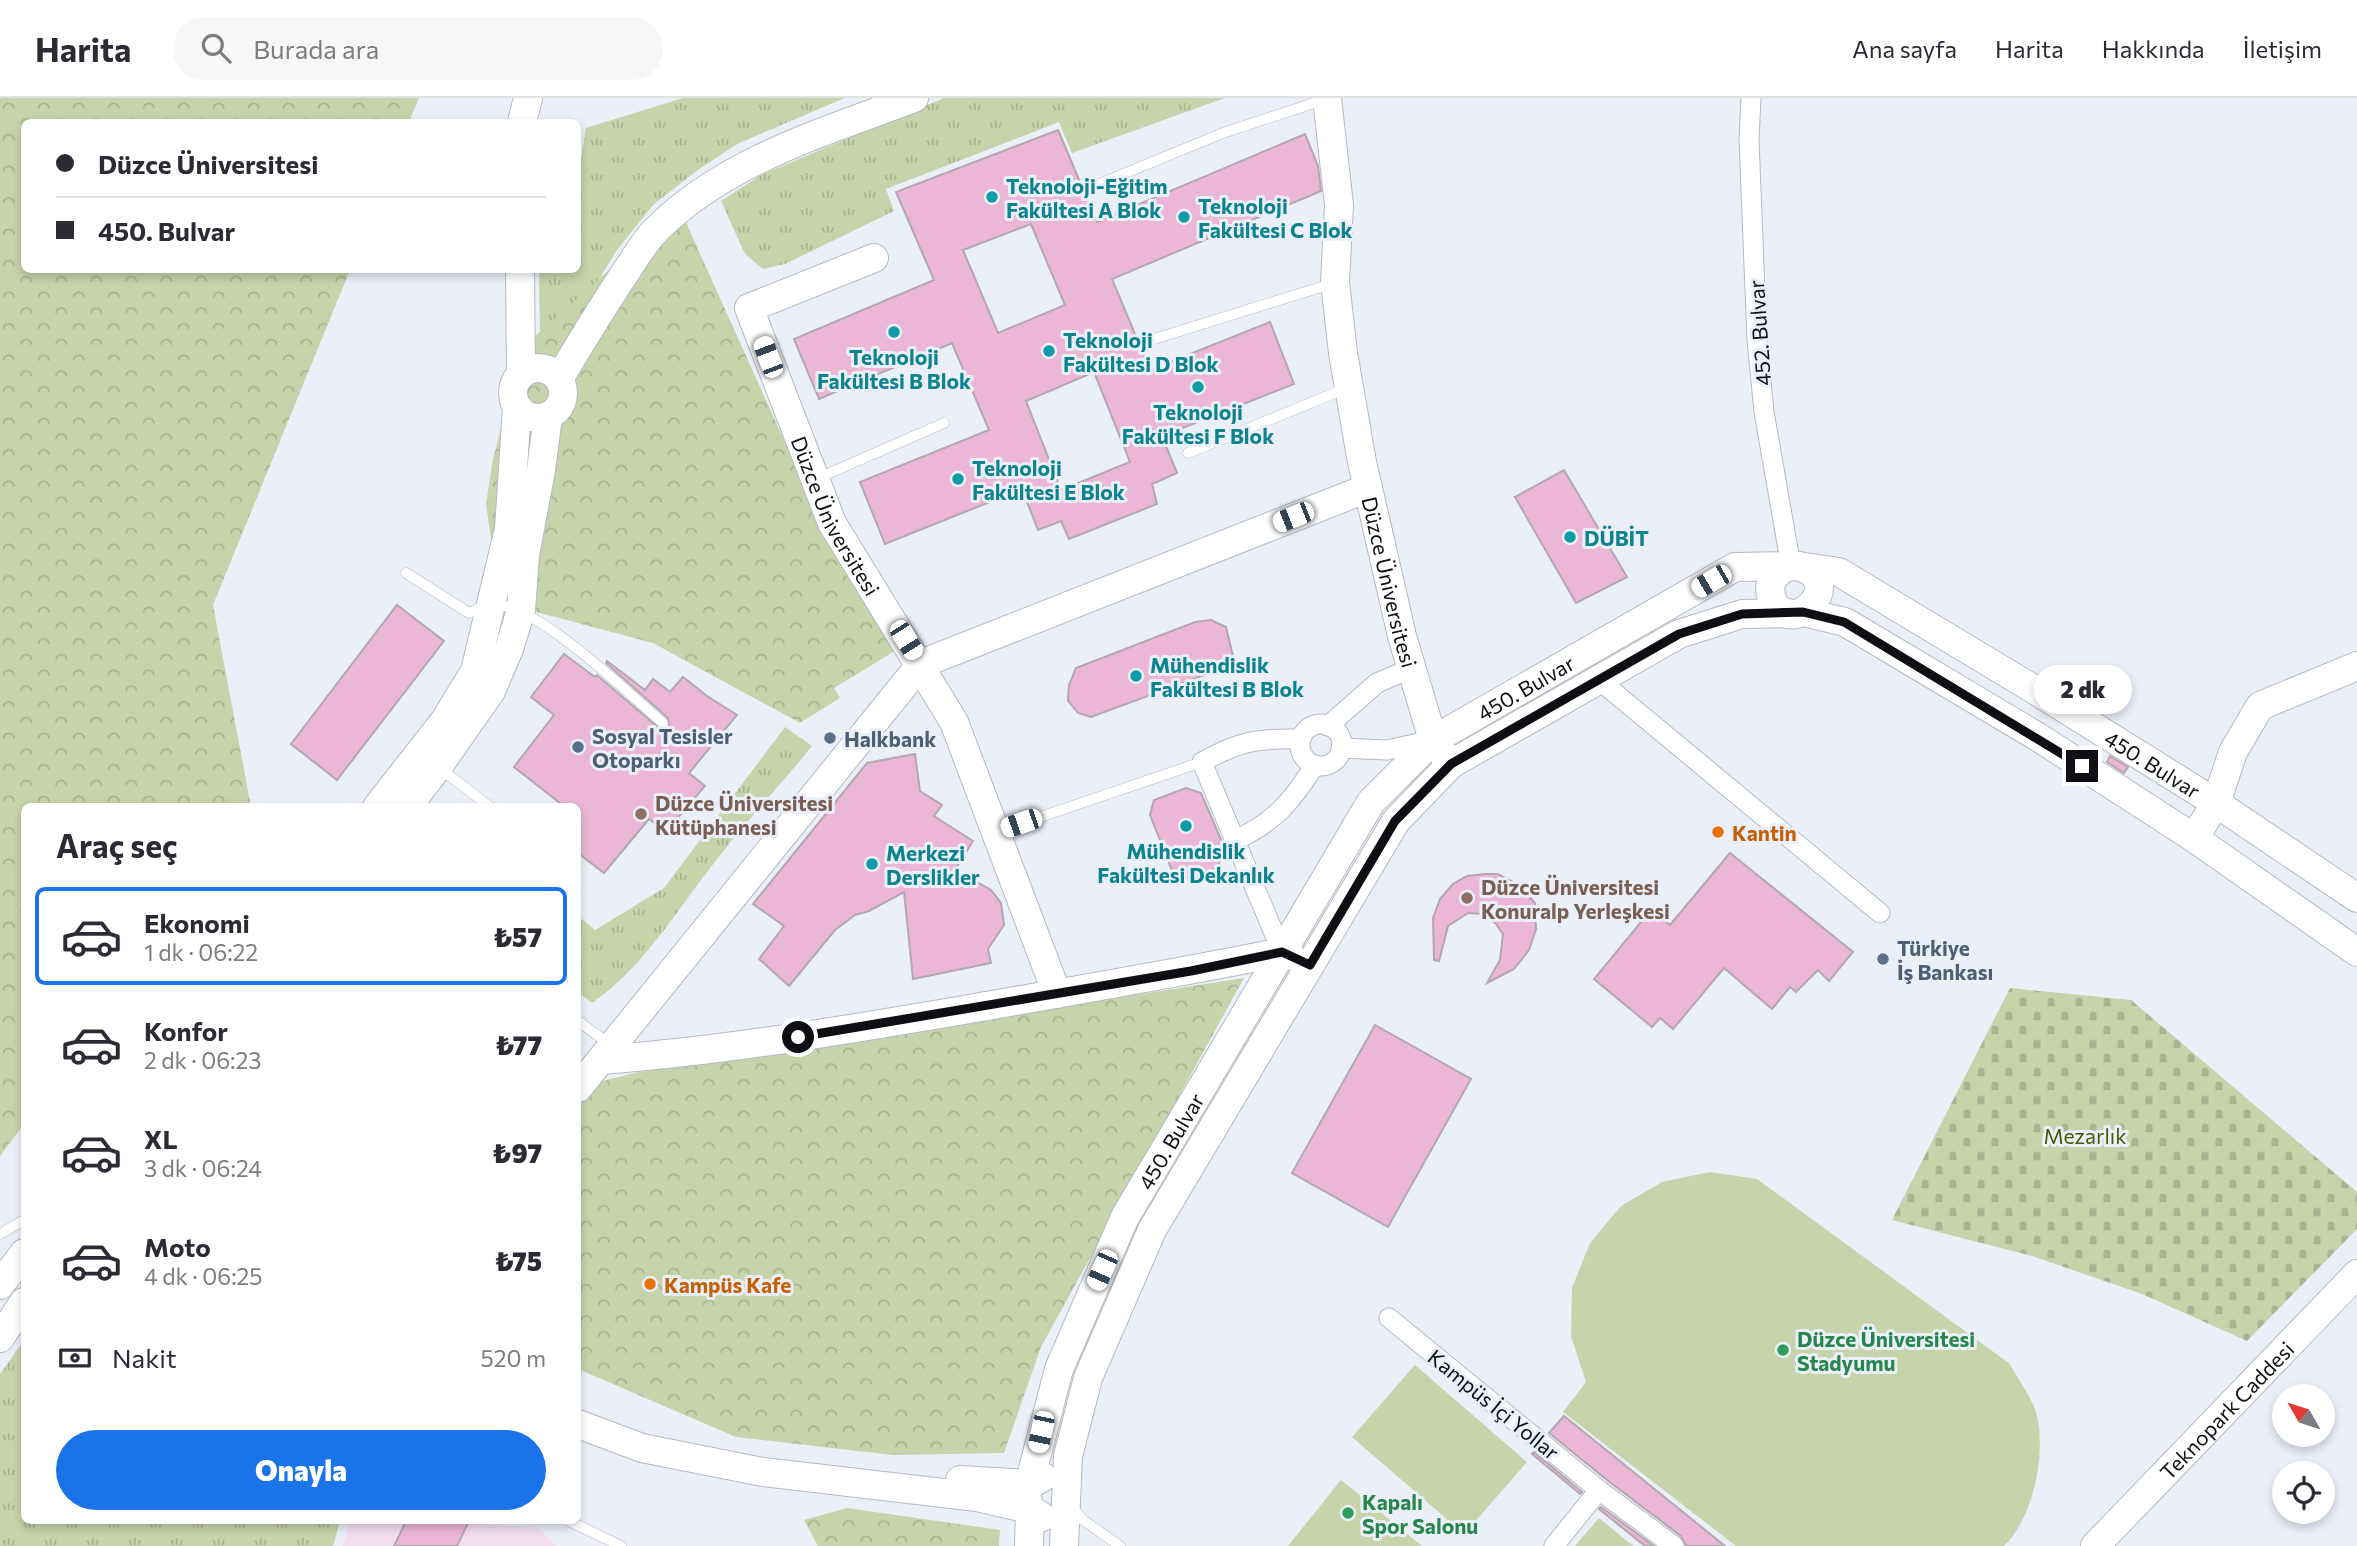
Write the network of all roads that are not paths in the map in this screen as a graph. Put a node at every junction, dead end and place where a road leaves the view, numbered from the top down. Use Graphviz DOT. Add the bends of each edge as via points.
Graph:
graph roads {
  1 [pos="528,98"];
  2 [pos="914,98"];
  3 [pos="1751,98"];
  4 [pos="1327,99"];
  5 [pos="523,119"];
  6 [pos="1094,186"];
  7 [pos="873,258"];
  8 [pos="520,273"];
  9 [pos="1335,282"];
  10 [pos="1151,340"];
  11 [pos="521,375"];
  12 [pos="559,379"];
  13 [pos="1349,387"];
  14 [pos="517,407"];
  15 [pos="548,416"];
  16 [pos="944,423"];
  17 [pos="1188,453"];
  18 [pos="815,479"];
  19 [pos="1368,488"];
  20 [pos="1795,566"];
  21 [pos="406,573"];
  22 [pos="492,604"];
  23 [pos="520,610"];
  24 [pos="1796,613"];
  25 [pos="920,664"];
  26 [pos="2357,666"];
  27 [pos="1412,668"];
  28 [pos="1599,680"];
  29 [pos="663,723"];
  30 [pos="1328,726"];
  31 [pos="1301,739"];
  32 [pos="1433,740"];
  33 [pos="1341,748"];
  34 [pos="429,760"];
  35 [pos="1202,762"];
  36 [pos="1451,764"];
  37 [pos="1315,765"];
  38 [pos="381,803"];
  39 [pos="409,803"];
  40 [pos="485,803"];
  41 [pos="2216,803"];
  42 [pos="996,832"];
  43 [pos="2194,838"];
  44 [pos="1235,840"];
  45 [pos="2357,898"];
  46 [pos="1880,913"];
  47 [pos="1282,952"];
  48 [pos="2357,952"];
  49 [pos="1310,965"];
  50 [pos="1057,994"];
  51 [pos="581,1024"];
  52 [pos="607,1053"];
  53 [pos="581,1084"];
  54 [pos="21,1222"];
  55 [pos="0,1234"];
  56 [pos="21,1256"];
  57 [pos="2357,1274"];
  58 [pos="0,1285"];
  59 [pos="21,1306"];
  60 [pos="1389,1318"];
  61 [pos="0,1338"];
  62 [pos="581,1407"];
  63 [pos="581,1425"];
  64 [pos="1599,1490"];
  65 [pos="1030,1496"];
  66 [pos="1066,1496"];
  67 [pos="575,1524"];
  68 [pos="621,1546"];
  69 [pos="1029,1546"];
  70 [pos="1064,1546"];
  71 [pos="1120,1546"];
  72 [pos="1554,1546"];
  73 [pos="1674,1546"];
  74 [pos="2095,1546"];
  1 -- 5 [label="street"];
  2 -- 12 [label="street" via="775,152 725,177 679,208 652,233"];
  3 -- 20 [label="street, 452. Bulvar" via="1757,340 1764,412"];
  4 -- 6 [label="lane" via="1223,133"];
  4 -- 9 [label="street, Düzce Üniversitesi" via="1339,205"];
  7 -- 18 [label="street, Düzce Üniversitesi" via="749,308"];
  8 -- 11 [label="street"];
  9 -- 10 [label="lane"];
  9 -- 13 [label="street, Düzce Üniversitesi"];
  11 -- 12 [label="street" via="537,368"];
  11 -- 14 [label="street" via="513,390"];
  12 -- 15 [label="street" via="561,404"];
  13 -- 17 [label="lane"];
  13 -- 19 [label="street, Düzce Üniversitesi"];
  14 -- 15 [label="street" via="531,416"];
  14 -- 22 [label="street" via="509,529"];
  15 -- 23 [label="street"];
  16 -- 18 [label="lane"];
  18 -- 25 [label="street, Düzce Üniversitesi" via="832,523"];
  19 -- 25 [label="street"];
  19 -- 27 [label="street, Düzce Üniversitesi"];
  20 -- 24 [label="street" via="1775,574 1770,590 1775,605"];
  20 -- 32 [label="street, 450. Bulvar" via="1735,567"];
  20 -- 41 [label="street, 450. Bulvar" via="1839,572"];
  21 -- 22 [label="lane" via="469,613"];
  22 -- 23 [label="lane"];
  22 -- 34 [label="street" via="475,671 445,720"];
  23 -- 29 [label="lane" via="553,631"];
  23 -- 34 [label="street" via="491,691"];
  24 -- 28 [label="street, 450. Bulvar" via="1742,614 1679,634"];
  24 -- 43 [label="street, 450. Bulvar" via="1844,622 2038,737"];
  25 -- 42 [label="street, Düzce Üniversitesi" via="954,722"];
  25 -- 52 [label="street"];
  26 -- 41 [label="street" via="2260,706 2233,752"];
  27 -- 30 [label="street" via="1377,683"];
  27 -- 32 [label="street, Düzce Üniversitesi"];
  28 -- 36 [label="street, 450. Bulvar"];
  28 -- 46 [label="street"];
  30 -- 31 [label="street" via="1309,728"];
  30 -- 33 [label="street" via="1339,735"];
  31 -- 35 [label="street" via="1263,738 1230,746"];
  31 -- 37 [label="street" via="1304,758"];
  32 -- 33 [label="street" via="1387,750"];
  32 -- 36 [label="street, Düzce Üniversitesi"];
  32 -- 47 [label="street, 450. Bulvar" via="1371,802"];
  33 -- 37 [label="street" via="1329,764"];
  34 -- 38 [label="street"];
  34 -- 39 [label="street"];
  34 -- 40 [label="lane"];
  35 -- 42 [label="lane"];
  35 -- 44 [label="street"];
  36 -- 49 [label="street, 450. Bulvar" via="1395,821"];
  37 -- 44 [label="street" via="1294,797 1259,829"];
  41 -- 43 [label="street"];
  41 -- 45 [label="street, 450. Bulvar"];
  42 -- 50 [label="street, Düzce Üniversitesi"];
  43 -- 48 [label="street, 450. Bulvar"];
  44 -- 47 [label="street"];
  47 -- 49 [label="street"];
  47 -- 50 [label="street"];
  47 -- 65 [label="street, 450. Bulvar" via="1125,1216 1059,1369 1041,1432"];
  49 -- 66 [label="street, 450. Bulvar" via="1152,1230 1088,1378 1068,1457"];
  50 -- 52 [label="street" via="853,1029 647,1057"];
  51 -- 52 [label="lane"];
  52 -- 53 [label="street"];
  54 -- 55 [label="lane"];
  56 -- 58 [label="street"];
  57 -- 74 [label="street, Teknopark Caddesi"];
  59 -- 61 [label="street"];
  60 -- 64 [label="street, Kampüs İçi Yollar"];
  62 -- 65 [label="street" via="650,1434"];
  63 -- 65 [label="street" via="642,1448 763,1472 976,1497"];
  64 -- 72 [label="street"];
  64 -- 73 [label="street, Kampüs İçi Yollar"];
  65 -- 66 [label="street" via="1036,1479 1048,1476 1060,1482"];
  65 -- 69 [label="street, 450. Bulvar"];
  66 -- 70 [label="street, 450. Bulvar"];
  66 -- 71 [label="lane" via="1083,1520"];
  67 -- 68 [label="lane"];
}
